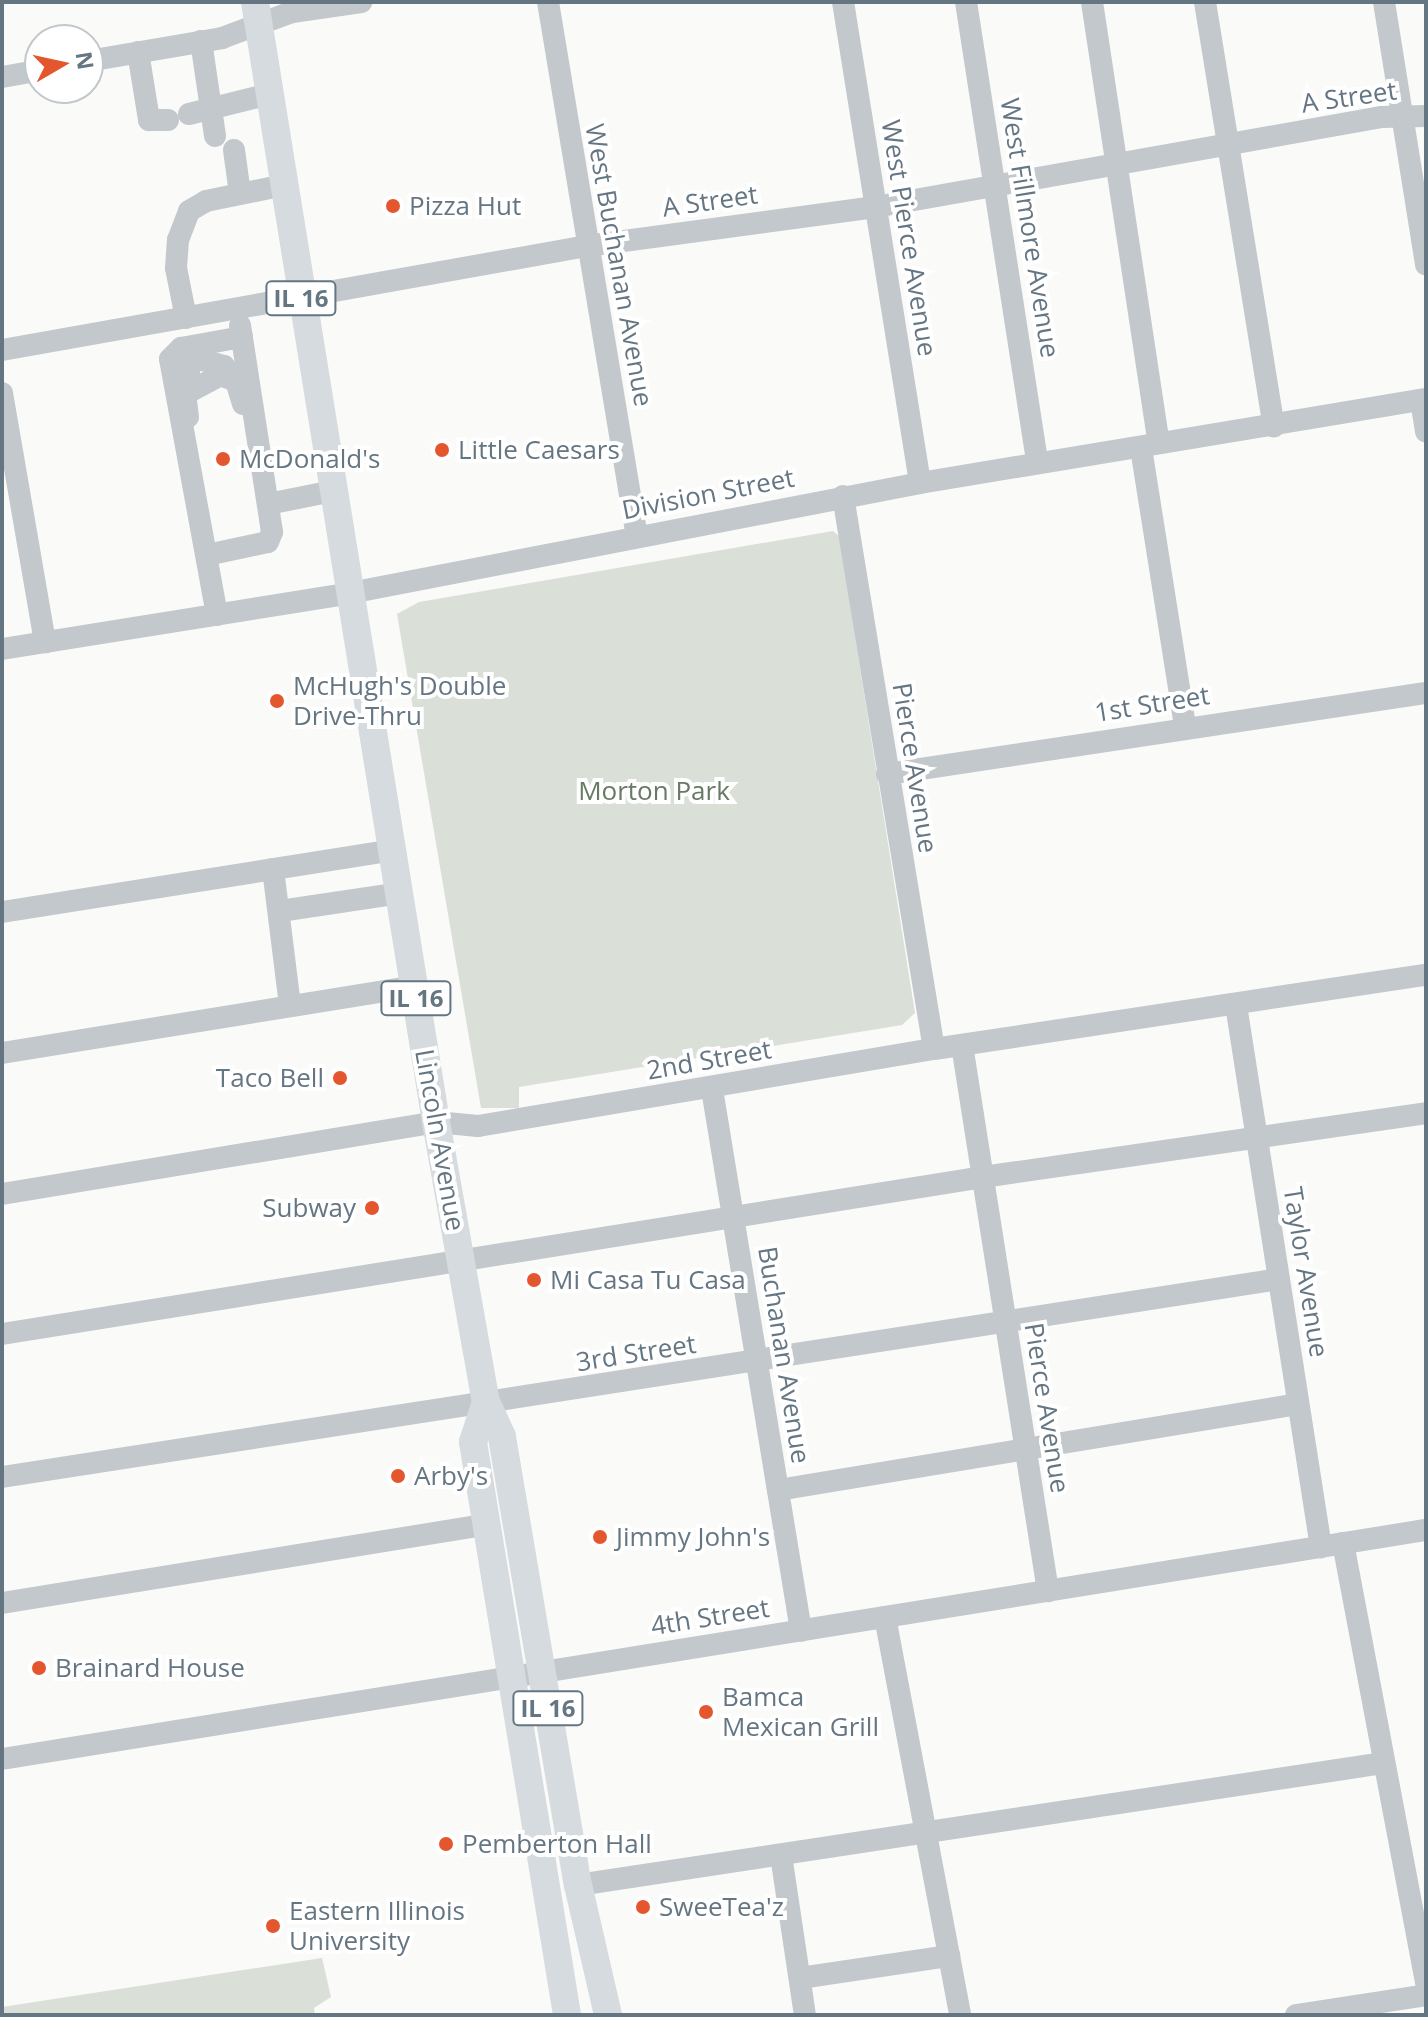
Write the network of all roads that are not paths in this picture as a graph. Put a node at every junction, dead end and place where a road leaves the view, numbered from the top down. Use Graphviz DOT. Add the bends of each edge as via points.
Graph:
graph roads {
  1 [pos="361,2"];
  2 [pos="548,2"];
  3 [pos="843,2"];
  4 [pos="966,2"];
  5 [pos="1092,2"];
  6 [pos="1205,2"];
  7 [pos="1384,2"];
  8 [pos="257,12"];
  9 [pos="201,41"];
  10 [pos="138,52"];
  11 [pos="104,58"];
  12 [pos="24,73"];
  13 [pos="2,77"];
  14 [pos="270,94"];
  15 [pos="211,107"];
  16 [pos="1426,116"];
  17 [pos="1401,117"];
  18 [pos="215,136"];
  19 [pos="1227,145"];
  20 [pos="234,150"];
  21 [pos="1114,167"];
  22 [pos="284,185"];
  23 [pos="995,187"];
  24 [pos="240,194"];
  25 [pos="875,207"];
  26 [pos="587,246"];
  27 [pos="1425,253"];
  28 [pos="301,298"];
  29 [pos="238,309"];
  30 [pos="186,318"];
  31 [pos="242,337"];
  32 [pos="2,350"];
  33 [pos="2,393"];
  34 [pos="1424,400"];
  35 [pos="1274,426"];
  36 [pos="1426,432"];
  37 [pos="259,445"];
  38 [pos="1150,445"];
  39 [pos="1037,463"];
  40 [pos="920,483"];
  41 [pos="333,491"];
  42 [pos="843,496"];
  43 [pos="268,504"];
  44 [pos="198,524"];
  45 [pos="637,537"];
  46 [pos="207,555"];
  47 [pos="350,593"];
  48 [pos="217,615"];
  49 [pos="45,642"];
  50 [pos="2,649"];
  51 [pos="1426,693"];
  52 [pos="1185,727"];
  53 [pos="887,774"];
  54 [pos="393,850"];
  55 [pos="273,869"];
  56 [pos="400,893"];
  57 [pos="280,911"];
  58 [pos="2,912"];
  59 [pos="1426,975"];
  60 [pos="414,986"];
  61 [pos="289,1000"];
  62 [pos="1236,1005"];
  63 [pos="962,1045"];
  64 [pos="934,1049"];
  65 [pos="2,1053"];
  66 [pos="712,1089"];
  67 [pos="1426,1113"];
  68 [pos="436,1122"];
  69 [pos="1256,1139"];
  70 [pos="983,1177"];
  71 [pos="2,1194"];
  72 [pos="733,1218"];
  73 [pos="461,1261"];
  74 [pos="1279,1279"];
  75 [pos="1005,1323"];
  76 [pos="2,1334"];
  77 [pos="757,1362"];
  78 [pos="486,1402"];
  79 [pos="1298,1404"];
  80 [pos="1025,1447"];
  81 [pos="2,1477"];
  82 [pos="778,1490"];
  83 [pos="486,1525"];
  84 [pos="1426,1530"];
  85 [pos="1332,1545"];
  86 [pos="1048,1591"];
  87 [pos="2,1603"];
  88 [pos="885,1617"];
  89 [pos="801,1631"];
  90 [pos="543,1672"];
  91 [pos="511,1677"];
  92 [pos="2,1759"];
  93 [pos="1384,1763"];
  94 [pos="926,1832"];
  95 [pos="781,1855"];
  96 [pos="578,1885"];
  97 [pos="949,1956"];
  98 [pos="800,1978"];
  99 [pos="1426,1983"];
  100 [pos="1426,1995"];
  101 [pos="567,2015"];
  102 [pos="608,2015"];
  103 [pos="805,2015"];
  104 [pos="960,2015"];
  105 [pos="1296,2015"];
  1 -- 8 [label="street"];
  2 -- 26 [label="street, West Buchanan Avenue"];
  3 -- 25 [label="street, West Pierce Avenue"];
  4 -- 23 [label="street, West Fillmore Avenue"];
  5 -- 21 [label="street"];
  6 -- 19 [label="street"];
  7 -- 17 [label="street"];
  8 -- 9 [label="street"];
  8 -- 14 [label="main road, IL 16"];
  9 -- 10 [label="street"];
  9 -- 15 [label="street"];
  10 -- 11 [label="street"];
  10 -- 15 [label="street" via="169,118"];
  12 -- 13 [label="street"];
  14 -- 15 [label="street"];
  14 -- 22 [label="main road, IL 16"];
  15 -- 18 [label="street"];
  16 -- 17 [label="street, A Street"];
  17 -- 19 [label="street, A Street"];
  17 -- 27 [label="street"];
  19 -- 21 [label="street, A Street"];
  19 -- 35 [label="street"];
  20 -- 24 [label="street"];
  21 -- 23 [label="street, A Street"];
  21 -- 38 [label="street"];
  22 -- 24 [label="street"];
  22 -- 28 [label="main road, IL 16"];
  23 -- 25 [label="street, A Street"];
  23 -- 39 [label="street, West Fillmore Avenue"];
  24 -- 30 [label="street" via="206,201 182,221 176,268"];
  25 -- 26 [label="street, A Street"];
  25 -- 40 [label="street, West Pierce Avenue"];
  26 -- 28 [label="street, A Street"];
  26 -- 45 [label="street, West Buchanan Avenue"];
  28 -- 29 [label="street, A Street"];
  28 -- 41 [label="main road, IL 16"];
  29 -- 30 [label="street, A Street"];
  29 -- 31 [label="street"];
  30 -- 32 [label="street, A Street"];
  31 -- 37 [label="street"];
  31 -- 44 [label="street" via="181,348 170,359"];
  33 -- 49 [label="street"];
  34 -- 35 [label="street, Division Street"];
  34 -- 36 [label="street"];
  35 -- 38 [label="street, Division Street"];
  37 -- 43 [label="street"];
  37 -- 44 [label="street" via="236,381 220,375 185,394 201,501"];
  38 -- 39 [label="street, Division Street"];
  38 -- 52 [label="street"];
  39 -- 40 [label="street, Division Street"];
  40 -- 42 [label="street, Division Street"];
  41 -- 43 [label="street"];
  41 -- 47 [label="main road, IL 16"];
  42 -- 45 [label="street, Division Street"];
  42 -- 53 [label="street, Pierce Avenue"];
  43 -- 46 [label="street" via="268,542"];
  44 -- 46 [label="street"];
  45 -- 47 [label="street, Division Street"];
  46 -- 48 [label="street"];
  47 -- 48 [label="street, Division Street"];
  47 -- 54 [label="main road, Lincoln Avenue / IL 16"];
  48 -- 49 [label="street, Division Street"];
  49 -- 50 [label="street, Division Street"];
  51 -- 52 [label="street, 1st Street"];
  52 -- 53 [label="street, 1st Street"];
  53 -- 64 [label="street, Pierce Avenue"];
  54 -- 55 [label="street"];
  54 -- 56 [label="main road, Lincoln Avenue / IL 16"];
  55 -- 57 [label="street"];
  55 -- 58 [label="street"];
  56 -- 57 [label="street"];
  56 -- 60 [label="main road, Lincoln Avenue / IL 16"];
  57 -- 61 [label="street" via="276,921"];
  59 -- 62 [label="street, 2nd Street"];
  60 -- 61 [label="street"];
  60 -- 68 [label="main road, Lincoln Avenue / IL 16"];
  61 -- 65 [label="street"];
  62 -- 63 [label="street, 2nd Street"];
  62 -- 69 [label="street, Taylor Avenue"];
  63 -- 64 [label="street, 2nd Street"];
  63 -- 70 [label="street, Pierce Avenue"];
  64 -- 66 [label="street, 2nd Street"];
  66 -- 68 [label="street, 2nd Street" via="478,1126"];
  66 -- 72 [label="street, Buchanan Avenue"];
  67 -- 69 [label="street"];
  68 -- 71 [label="street, 2nd Street"];
  68 -- 73 [label="main road, Lincoln Avenue / IL 16"];
  69 -- 70 [label="street"];
  69 -- 74 [label="street, Taylor Avenue"];
  70 -- 72 [label="street"];
  70 -- 75 [label="street, Pierce Avenue"];
  72 -- 73 [label="street"];
  72 -- 77 [label="street, Buchanan Avenue"];
  73 -- 76 [label="street"];
  73 -- 78 [label="main road, Lincoln Avenue / IL 16"];
  74 -- 75 [label="street, 3rd Street"];
  74 -- 79 [label="street, Taylor Avenue"];
  75 -- 77 [label="street, 3rd Street"];
  75 -- 80 [label="street, Pierce Avenue"];
  77 -- 78 [label="street, 3rd Street"];
  77 -- 82 [label="street, Buchanan Avenue"];
  78 -- 81 [label="street, 3rd Street" via="440,1405"];
  78 -- 83 [label="main road, Lincoln Avenue / IL 16" via="473,1442"];
  78 -- 90 [label="main road, Lincoln Avenue / IL 16" via="502,1437"];
  79 -- 80 [label="street"];
  79 -- 85 [label="street, Taylor Avenue"];
  80 -- 82 [label="street"];
  80 -- 86 [label="street, Pierce Avenue"];
  82 -- 89 [label="street, Buchanan Avenue"];
  83 -- 87 [label="street"];
  83 -- 91 [label="main road, Lincoln Avenue / IL 16"];
  84 -- 85 [label="street, 4th Street"];
  85 -- 86 [label="street, 4th Street"];
  85 -- 93 [label="street, Taylor Avenue"];
  86 -- 88 [label="street, 4th Street"];
  88 -- 89 [label="street, 4th Street"];
  88 -- 94 [label="street"];
  89 -- 90 [label="street, 4th Street"];
  90 -- 91 [label="street, 4th Street"];
  90 -- 96 [label="main road, Lincoln Avenue / IL 16"];
  91 -- 92 [label="street, 4th Street"];
  91 -- 101 [label="main road, Lincoln Avenue / IL 16"];
  93 -- 94 [label="street"];
  93 -- 99 [label="street, Taylor Avenue"];
  94 -- 95 [label="street"];
  94 -- 97 [label="street"];
  95 -- 96 [label="street"];
  95 -- 98 [label="street"];
  96 -- 102 [label="main road, Lincoln Avenue / IL 16"];
  97 -- 98 [label="street"];
  97 -- 104 [label="street"];
  98 -- 103 [label="street"];
  100 -- 105 [label="street"];
}
